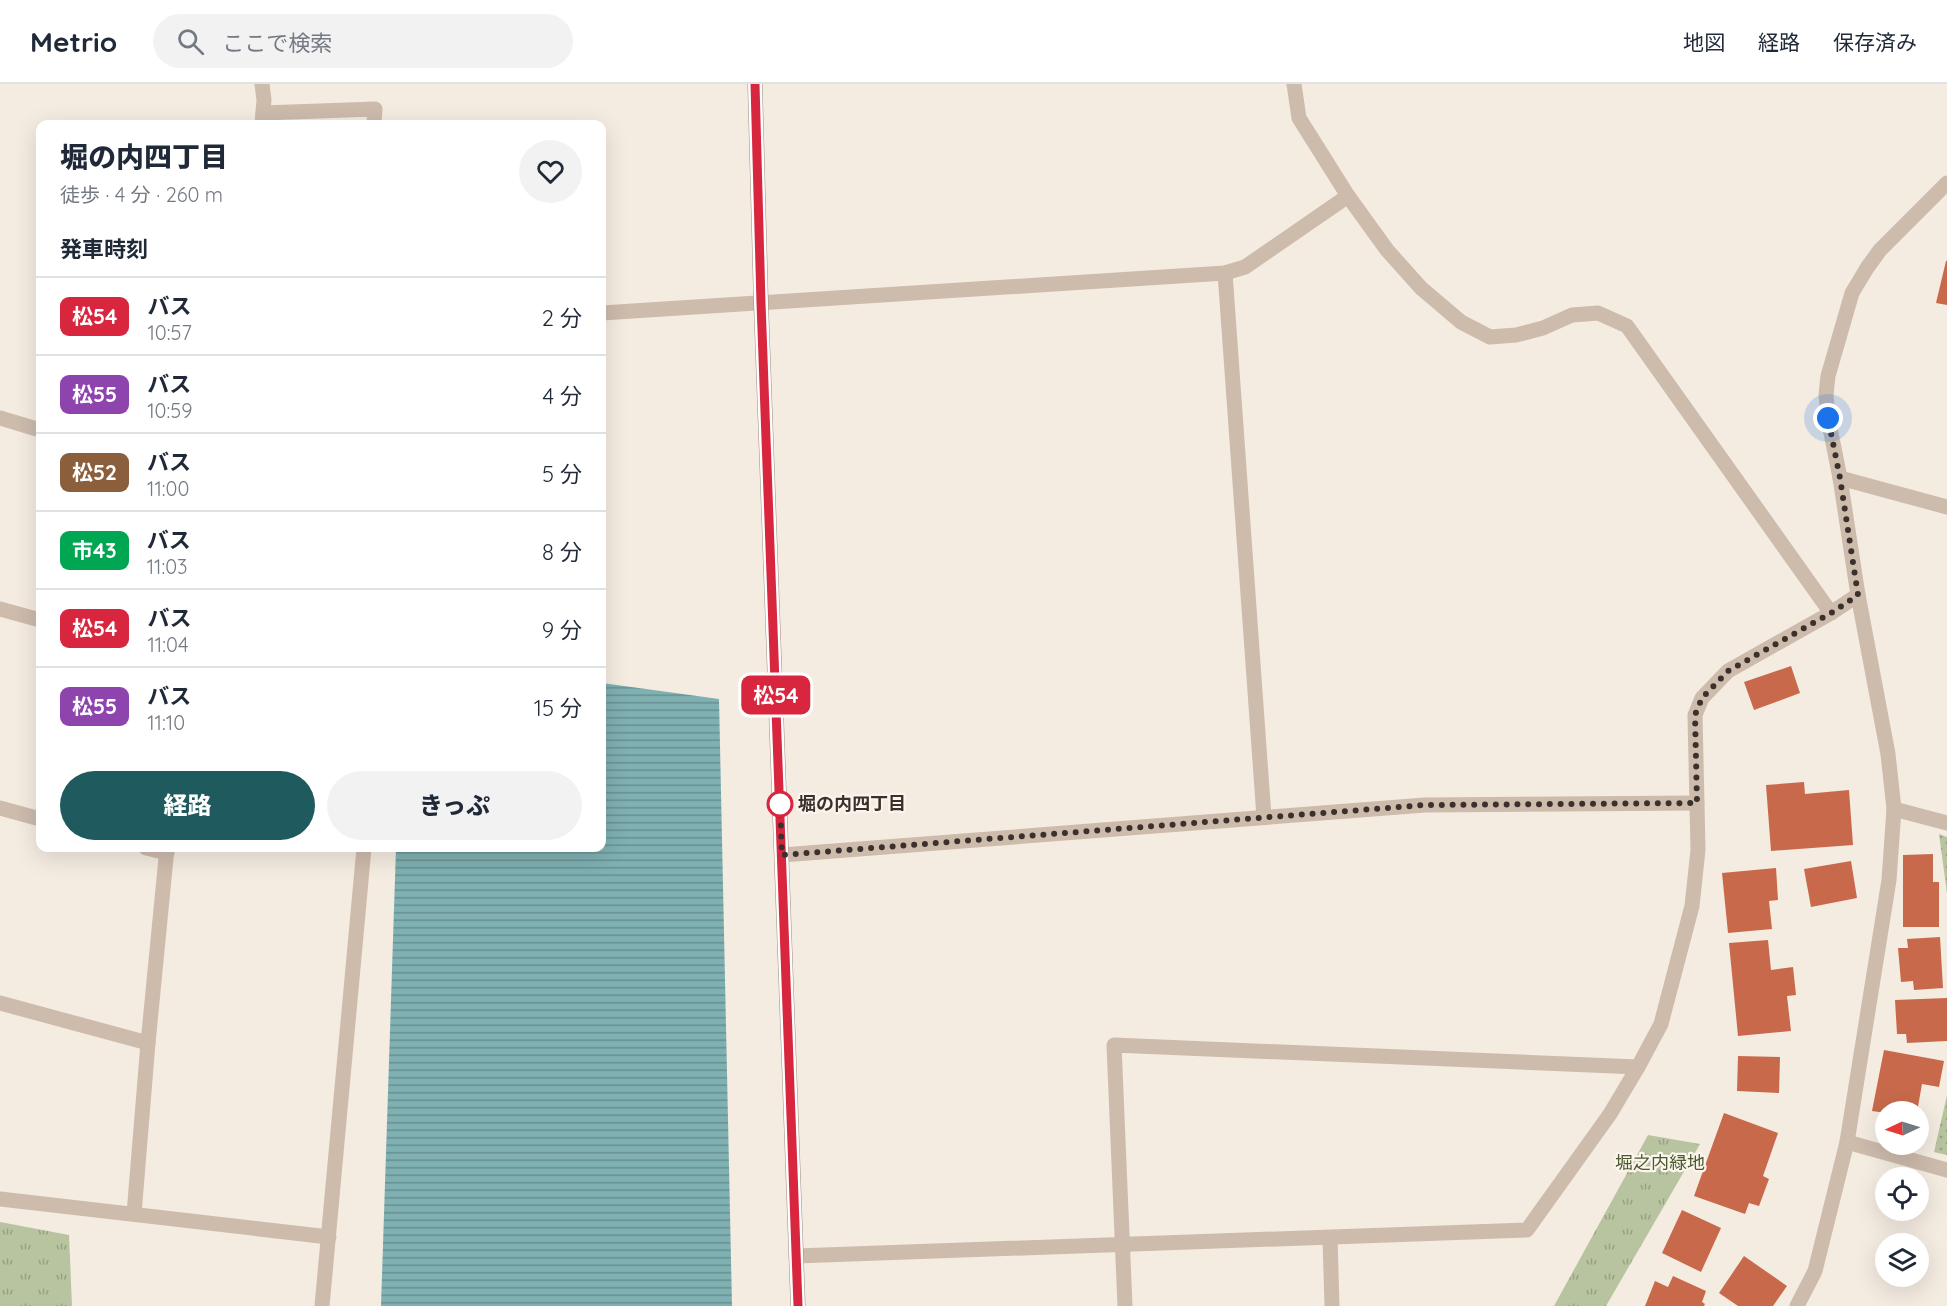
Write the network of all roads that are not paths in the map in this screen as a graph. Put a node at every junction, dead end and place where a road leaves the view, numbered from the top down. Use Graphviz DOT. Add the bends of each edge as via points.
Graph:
graph roads {
  1 [pos="262,84"];
  2 [pos="755,84"];
  3 [pos="1294,84"];
  4 [pos="262,119"];
  5 [pos="374,120"];
  6 [pos="1946,186"];
  7 [pos="1348,196"];
  8 [pos="1225,273"];
  9 [pos="761,303"];
  10 [pos="606,314"];
  11 [pos="0,418"];
  12 [pos="36,429"];
  13 [pos="1840,478"];
  14 [pos="1947,507"];
  15 [pos="1858,595"];
  16 [pos="0,609"];
  17 [pos="1831,613"];
  18 [pos="36,619"];
  19 [pos="1697,803"];
  20 [pos="0,808"];
  21 [pos="1894,809"];
  22 [pos="1264,817"];
  23 [pos="36,818"];
  24 [pos="1947,823"];
  25 [pos="167,852"];
  26 [pos="364,852"];
  27 [pos="782,855"];
  28 [pos="0,1003"];
  29 [pos="148,1043"];
  30 [pos="1638,1067"];
  31 [pos="1847,1142"];
  32 [pos="1947,1170"];
  33 [pos="0,1199"];
  34 [pos="134,1214"];
  35 [pos="329,1237"];
  36 [pos="1330,1238"];
  37 [pos="1123,1244"];
  38 [pos="796,1256"];
  39 [pos="322,1306"];
  40 [pos="798,1306"];
  41 [pos="1125,1306"];
  42 [pos="1332,1306"];
  43 [pos="1797,1306"];
  1 -- 4 [label="street"];
  2 -- 9 [label="street"];
  3 -- 7 [label="street" via="1299,118"];
  4 -- 5 [label="street" via="375,109"];
  6 -- 13 [label="street" via="1880,250 1852,293 1828,375 1826,395"];
  7 -- 8 [label="street" via="1245,267"];
  7 -- 17 [label="street" via="1387,250 1421,288 1461,322 1490,337 1516,335 1572,315 1598,313 1627,326"];
  8 -- 9 [label="street"];
  8 -- 22 [label="street"];
  9 -- 10 [label="street"];
  9 -- 27 [label="street"];
  11 -- 12 [label="street"];
  13 -- 14 [label="street"];
  13 -- 15 [label="street"];
  15 -- 17 [label="street"];
  15 -- 21 [label="street" via="1888,754"];
  16 -- 18 [label="street"];
  17 -- 19 [label="street" via="1728,671 1702,698 1695,715"];
  19 -- 22 [label="street" via="1425,805"];
  19 -- 30 [label="street" via="1698,850 1692,906 1661,1024"];
  20 -- 23 [label="street"];
  21 -- 24 [label="street"];
  21 -- 31 [label="street" via="1889,880"];
  22 -- 27 [label="street"];
  25 -- 29 [label="street"];
  26 -- 35 [label="street"];
  27 -- 38 [label="street"];
  28 -- 29 [label="street"];
  29 -- 34 [label="street"];
  30 -- 36 [label="street" via="1604,1123 1527,1230"];
  30 -- 37 [label="street" via="1114,1045"];
  31 -- 32 [label="street"];
  31 -- 43 [label="street" via="1815,1271"];
  33 -- 34 [label="street"];
  34 -- 35 [label="street"];
  35 -- 39 [label="street"];
  36 -- 37 [label="street"];
  36 -- 42 [label="street"];
  37 -- 38 [label="street"];
  37 -- 41 [label="street"];
  38 -- 40 [label="street"];
}
